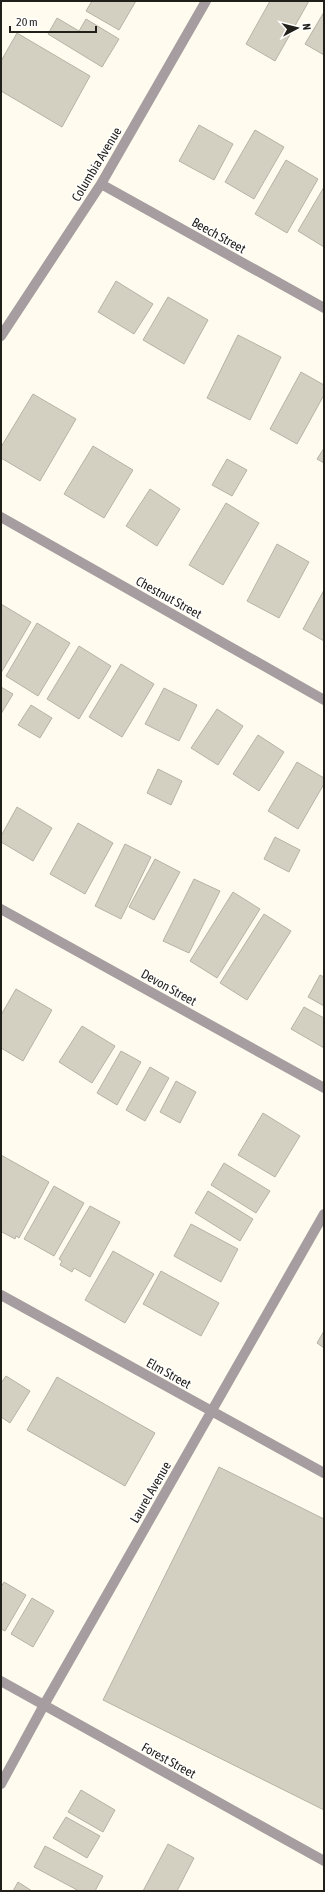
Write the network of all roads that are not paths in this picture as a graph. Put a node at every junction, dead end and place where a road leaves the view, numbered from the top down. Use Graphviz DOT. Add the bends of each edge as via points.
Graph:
graph roads {
  1 [pos="206,1"];
  2 [pos="101,184"];
  3 [pos="324,308"];
  4 [pos="1,336"];
  5 [pos="1,517"];
  6 [pos="324,700"];
  7 [pos="1,909"];
  8 [pos="324,1088"];
  9 [pos="324,1214"];
  10 [pos="1,1295"];
  11 [pos="211,1411"];
  12 [pos="324,1473"];
  13 [pos="1,1681"];
  14 [pos="44,1705"];
  15 [pos="1,1784"];
  16 [pos="324,1861"];
  1 -- 2 [label="street, Columbia Avenue"];
  2 -- 3 [label="street, Beech Street"];
  2 -- 4 [label="street, Columbia Avenue"];
  5 -- 6 [label="street, Chestnut Street"];
  7 -- 8 [label="street, Devon Street"];
  9 -- 11 [label="street, Laurel Avenue"];
  10 -- 11 [label="street, Elm Street"];
  11 -- 12 [label="street, Elm Street"];
  11 -- 14 [label="street, Laurel Avenue"];
  13 -- 14 [label="street, Forest Street"];
  14 -- 15 [label="street, Laurel Avenue"];
  14 -- 16 [label="street, Forest Street"];
}
